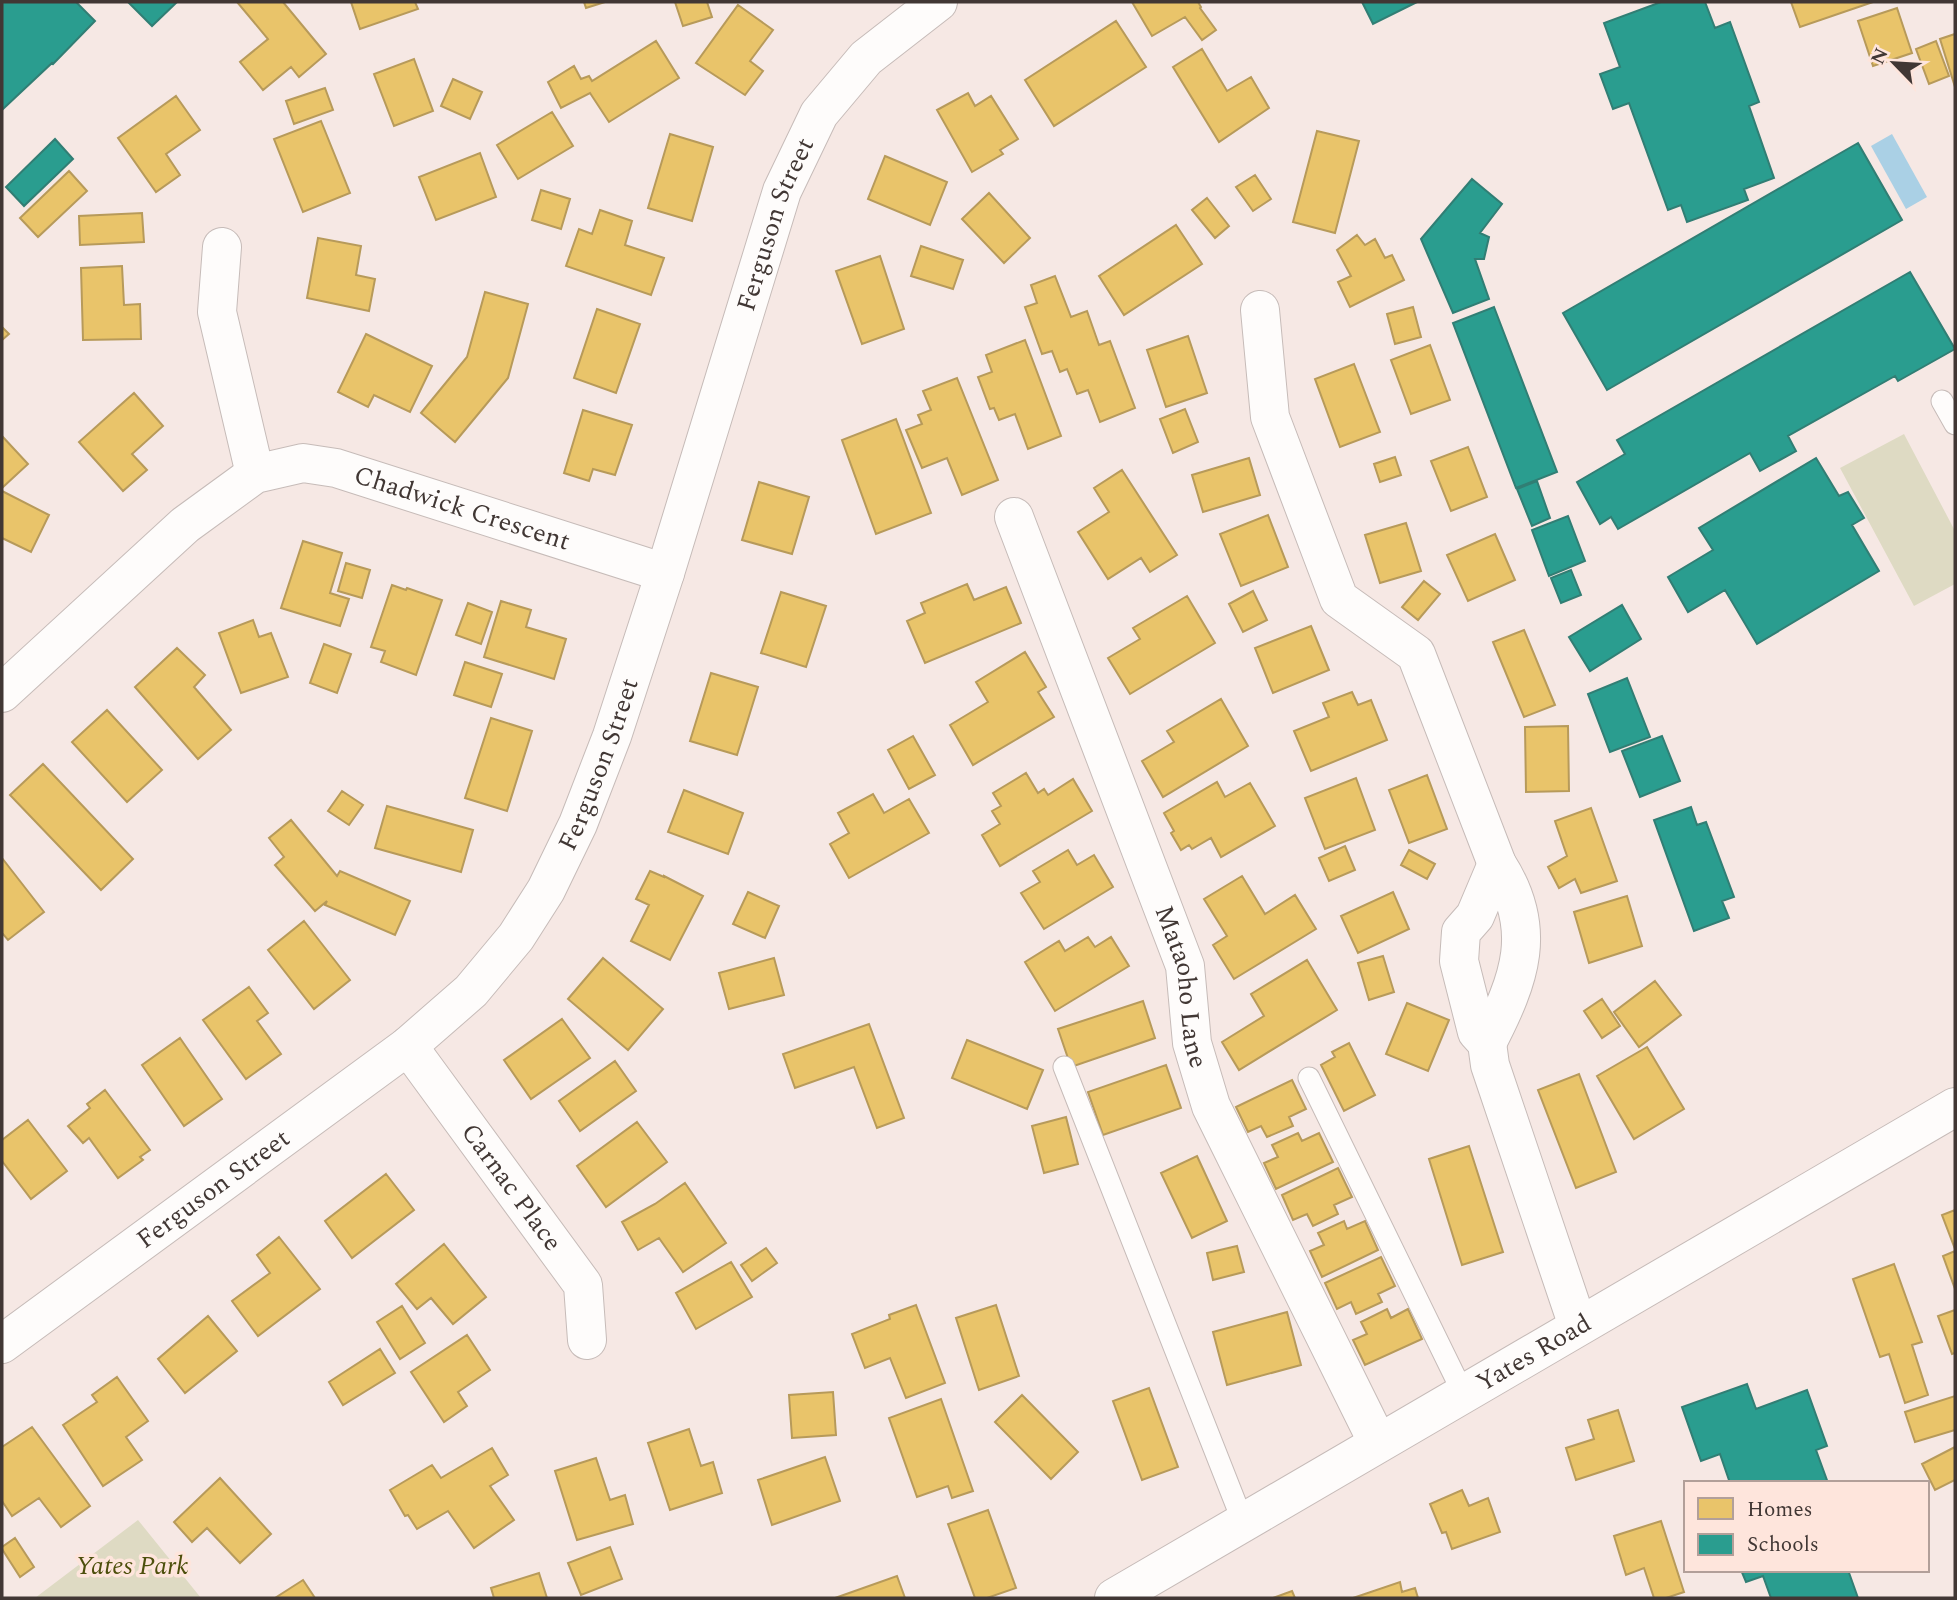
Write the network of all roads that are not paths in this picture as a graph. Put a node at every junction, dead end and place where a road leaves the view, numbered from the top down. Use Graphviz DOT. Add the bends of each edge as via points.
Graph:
graph roads {
  1 [pos="938,2"];
  2 [pos="222,247"];
  3 [pos="1260,310"];
  4 [pos="1942,401"];
  5 [pos="1955,424"];
  6 [pos="255,474"];
  7 [pos="1014,517"];
  8 [pos="665,573"];
  9 [pos="2,693"];
  10 [pos="1497,864"];
  11 [pos="1476,913"];
  12 [pos="1521,917"];
  13 [pos="1487,1043"];
  14 [pos="408,1046"];
  15 [pos="1064,1067"];
  16 [pos="1309,1078"];
  17 [pos="1955,1107"];
  18 [pos="1578,1326"];
  19 [pos="587,1340"];
  20 [pos="2,1345"];
  21 [pos="1463,1393"];
  22 [pos="1378,1443"];
  23 [pos="1243,1522"];
  24 [pos="1119,1597"];
  1 -- 8 [label="street, Ferguson Street" via="866,58 819,114 787,180"];
  2 -- 6 [label="street" via="217,312"];
  3 -- 10 [label="street" via="1270,417 1339,599 1416,654"];
  4 -- 5 [label="lane"];
  6 -- 8 [label="street, Chadwick Crescent" via="303,463 336,468"];
  6 -- 9 [label="street, Chadwick Crescent" via="185,525"];
  7 -- 22 [label="street, Mataoho Lane" via="1185,966 1192,1043 1211,1106"];
  8 -- 14 [label="street, Ferguson Street" via="579,824 546,890 516,937 471,991"];
  10 -- 11 [label="street"];
  10 -- 12 [label="street" via="1510,884"];
  11 -- 12 [label="street"];
  11 -- 13 [label="street" via="1461,932 1458,961 1477,1032"];
  12 -- 13 [label="street" via="1513,987"];
  13 -- 18 [label="street" via="1490,1065"];
  14 -- 19 [label="street, Carnac Place" via="583,1285"];
  14 -- 20 [label="street, Ferguson Street"];
  15 -- 23 [label="lane"];
  16 -- 21 [label="lane"];
  17 -- 18 [label="street, Yates Road"];
  18 -- 21 [label="street, Yates Road"];
  21 -- 22 [label="street, Yates Road"];
  22 -- 23 [label="street, Yates Road"];
  23 -- 24 [label="street, Yates Road"];
}
